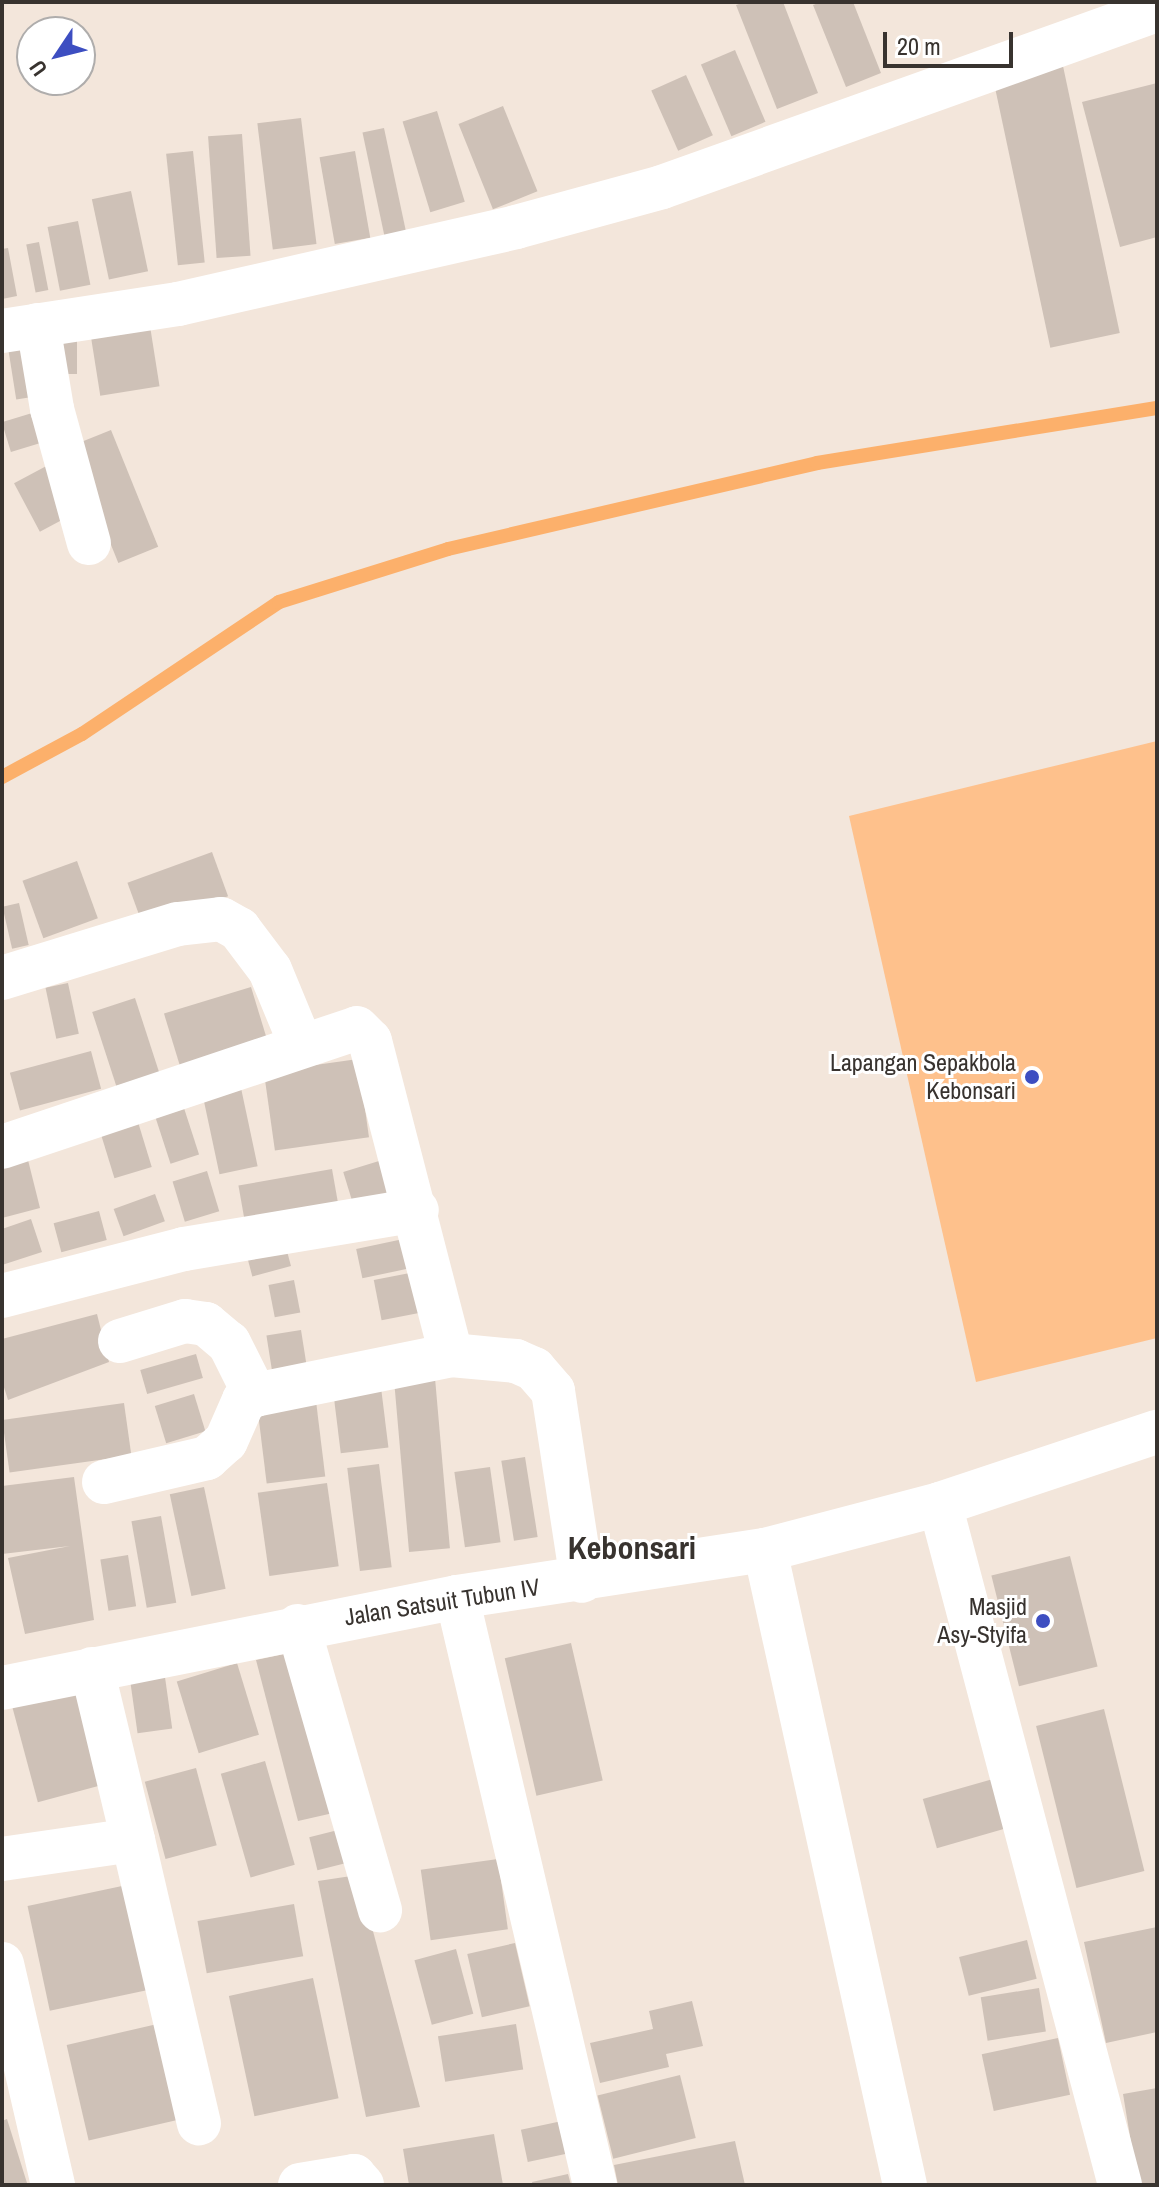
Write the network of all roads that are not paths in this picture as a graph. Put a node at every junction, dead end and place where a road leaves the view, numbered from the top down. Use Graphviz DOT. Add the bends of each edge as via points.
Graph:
graph roads {
  1 [pos="1157,10"];
  2 [pos="20,328"];
  3 [pos="89,543"];
  4 [pos="2,978"];
  5 [pos="301,1045"];
  6 [pos="2,1147"];
  7 [pos="417,1210"];
  8 [pos="2,1296"];
  9 [pos="120,1341"];
  10 [pos="451,1355"];
  11 [pos="255,1395"];
  12 [pos="1157,1432"];
  13 [pos="104,1482"];
  14 [pos="940,1504"];
  15 [pos="765,1550"];
  16 [pos="582,1581"];
  17 [pos="457,1597"];
  18 [pos="298,1626"];
  19 [pos="92,1669"];
  20 [pos="2,1688"];
  21 [pos="133,1840"];
  22 [pos="2,1859"];
  23 [pos="380,1910"];
  24 [pos="2,1964"];
  25 [pos="199,2123"];
  26 [pos="53,2185"];
  27 [pos="300,2185"];
  28 [pos="362,2185"];
  29 [pos="595,2185"];
  30 [pos="905,2185"];
  31 [pos="1120,2185"];
  1 -- 2 [label="street" via="662,187 516,227 193,301"];
  2 -- 3 [label="street" via="52,409"];
  4 -- 5 [label="street" via="203,917 221,919 239,929 270,970"];
  5 -- 6 [label="street"];
  5 -- 7 [label="street" via="357,1028 370,1041"];
  7 -- 8 [label="street" via="184,1249"];
  7 -- 10 [label="street"];
  9 -- 11 [label="street" via="185,1321 206,1324 229,1343"];
  10 -- 11 [label="street"];
  10 -- 16 [label="street" via="516,1361 534,1369 553,1391"];
  11 -- 13 [label="street" via="244,1400 226,1441 207,1458"];
  12 -- 14 [label="street, Jalan Satsuit Tubun IV"];
  14 -- 15 [label="street, Jalan Satsuit Tubun IV"];
  14 -- 31 [label="street"];
  15 -- 16 [label="street, Jalan Satsuit Tubun IV"];
  15 -- 30 [label="street"];
  16 -- 17 [label="street, Jalan Satsuit Tubun IV"];
  17 -- 18 [label="street, Jalan Satsuit Tubun IV"];
  17 -- 29 [label="street"];
  18 -- 19 [label="street, Jalan Satsuit Tubun IV"];
  18 -- 23 [label="street"];
  19 -- 20 [label="street, Jalan Satsuit Tubun IV"];
  19 -- 21 [label="street"];
  21 -- 22 [label="street"];
  21 -- 25 [label="street"];
  24 -- 26 [label="street"];
  27 -- 28 [label="street" via="354,2176"];
}
